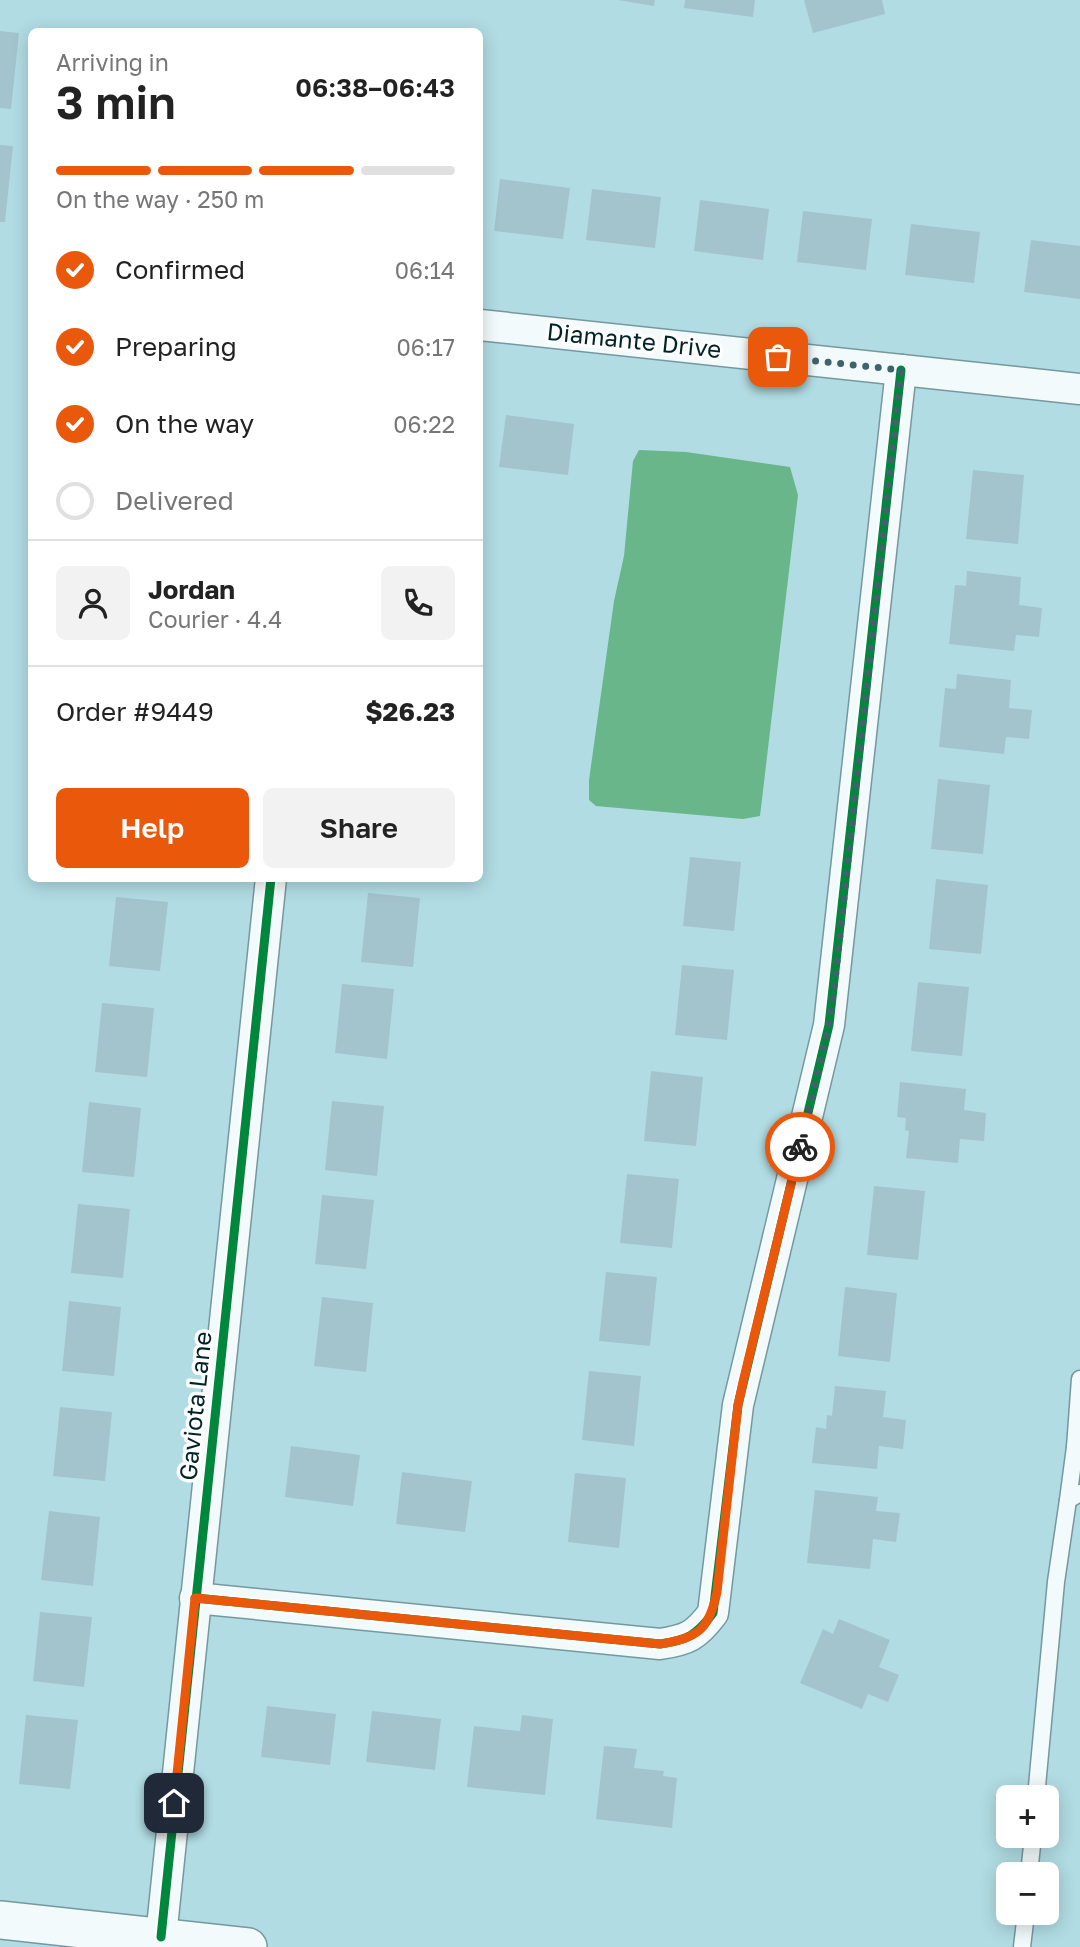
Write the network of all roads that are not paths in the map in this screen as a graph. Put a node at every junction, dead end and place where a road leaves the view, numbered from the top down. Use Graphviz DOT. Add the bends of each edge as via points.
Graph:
graph roads {
  1 [pos="483,325"];
  2 [pos="901,370"];
  3 [pos="1080,389"];
  4 [pos="271,882"];
  5 [pos="1080,1379"];
  6 [pos="1078,1444"];
  7 [pos="1074,1496"];
  8 [pos="195,1598"];
  9 [pos="1037,1785"];
  10 [pos="0,1920"];
  11 [pos="1025,1925"];
  12 [pos="161,1937"];
  13 [pos="248,1947"];
  14 [pos="1023,1947"];
  1 -- 2 [label="street, Diamante Drive"];
  2 -- 3 [label="street, Diamante Drive"];
  2 -- 8 [label="street" via="829,1025 738,1405 713,1614 701,1630 684,1640 660,1644"];
  4 -- 8 [label="street, Gaviota Lane"];
  5 -- 6 [label="lane"];
  6 -- 7 [label="lane"];
  7 -- 9 [label="lane" via="1056,1582"];
  8 -- 12 [label="street, Gaviota Lane"];
  10 -- 12 [label="street"];
  11 -- 14 [label="lane"];
  12 -- 13 [label="street"];
}
